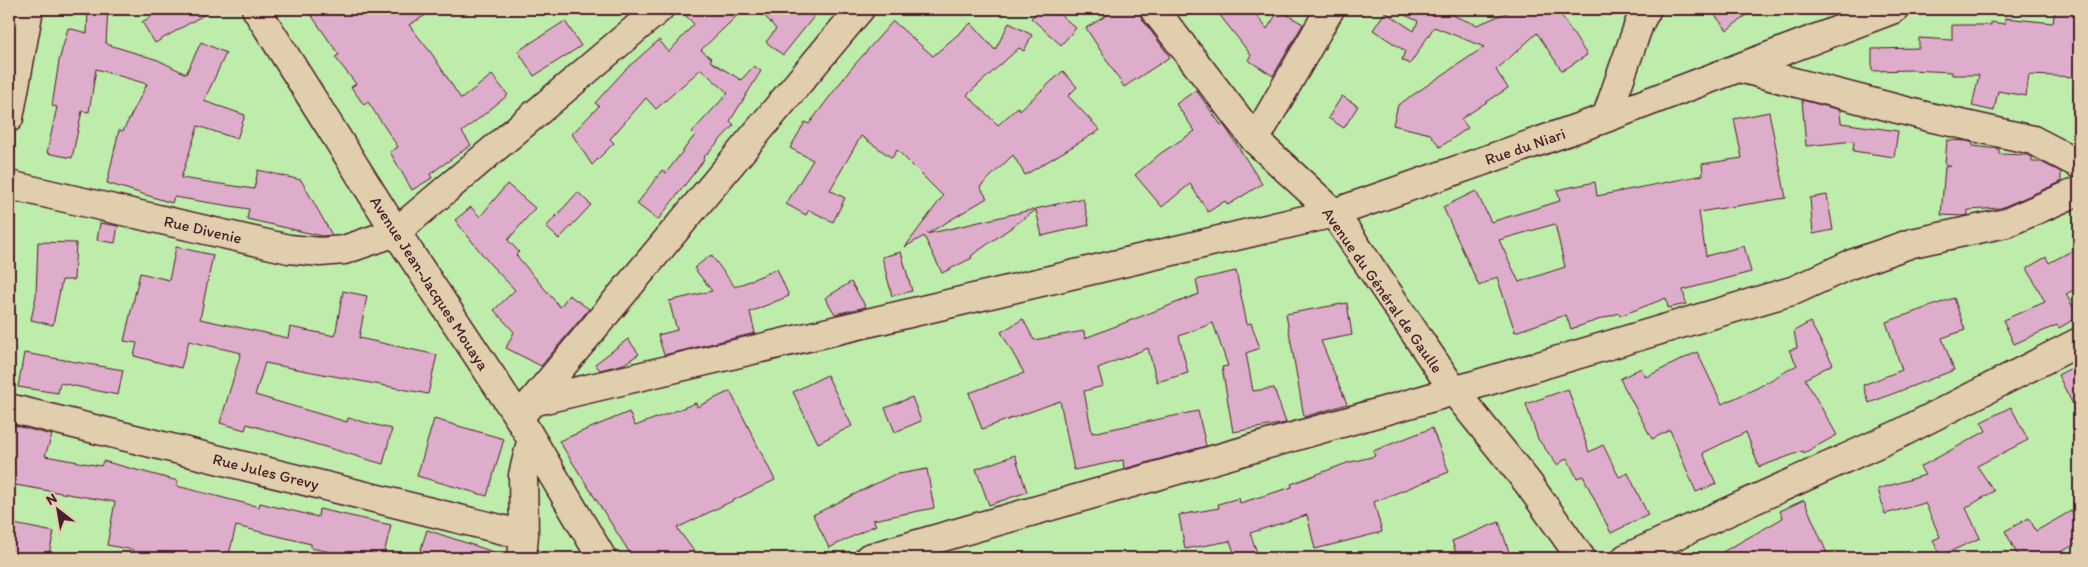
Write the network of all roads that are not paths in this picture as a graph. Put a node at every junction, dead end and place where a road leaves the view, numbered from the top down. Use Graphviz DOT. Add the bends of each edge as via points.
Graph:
graph roads {
  1 [pos="29,9"];
  2 [pos="256,9"];
  3 [pos="658,9"];
  4 [pos="860,9"];
  5 [pos="1154,9"];
  6 [pos="1330,9"];
  7 [pos="1894,9"];
  8 [pos="1636,14"];
  9 [pos="1739,68"];
  10 [pos="9,118"];
  11 [pos="1606,118"];
  12 [pos="1255,140"];
  13 [pos="2079,164"];
  14 [pos="9,185"];
  15 [pos="2079,191"];
  16 [pos="1334,213"];
  17 [pos="396,232"];
  18 [pos="2079,342"];
  19 [pos="1454,391"];
  20 [pos="9,408"];
  21 [pos="525,410"];
  22 [pos="531,442"];
  23 [pos="523,546"];
  24 [pos="602,558"];
  25 [pos="869,558"];
  26 [pos="1581,558"];
  27 [pos="1626,558"];
  1 -- 10 [label="street"];
  2 -- 17 [label="street, Avenue Jean-Jacques Mouaya"];
  3 -- 17 [label="street"];
  4 -- 21 [label="street"];
  5 -- 12 [label="street, Avenue du Général de Gaulle"];
  6 -- 12 [label="street"];
  7 -- 9 [label="street, Rue du Niari"];
  8 -- 11 [label="street"];
  9 -- 11 [label="street, Rue du Niari"];
  9 -- 13 [label="street" via="2033,140"];
  11 -- 16 [label="street, Rue du Niari"];
  12 -- 16 [label="street, Avenue du Général de Gaulle"];
  14 -- 17 [label="street, Rue Divenie" via="289,249 344,250"];
  15 -- 19 [label="street" via="2006,223 1912,243 1849,265 1795,290"];
  16 -- 19 [label="street, Avenue du Général de Gaulle"];
  16 -- 21 [label="street, Rue du Niari"];
  17 -- 21 [label="street, Avenue Jean-Jacques Mouaya"];
  18 -- 27 [label="street" via="1899,434"];
  19 -- 25 [label="street"];
  19 -- 26 [label="street, Avenue du Général de Gaulle" via="1528,483"];
  20 -- 23 [label="street, Rue Jules Grevy"];
  21 -- 22 [label="street, Avenue Jean-Jacques Mouaya"];
  22 -- 23 [label="street" via="523,475"];
  22 -- 24 [label="street, Avenue Jean-Jacques Mouaya"];
}
